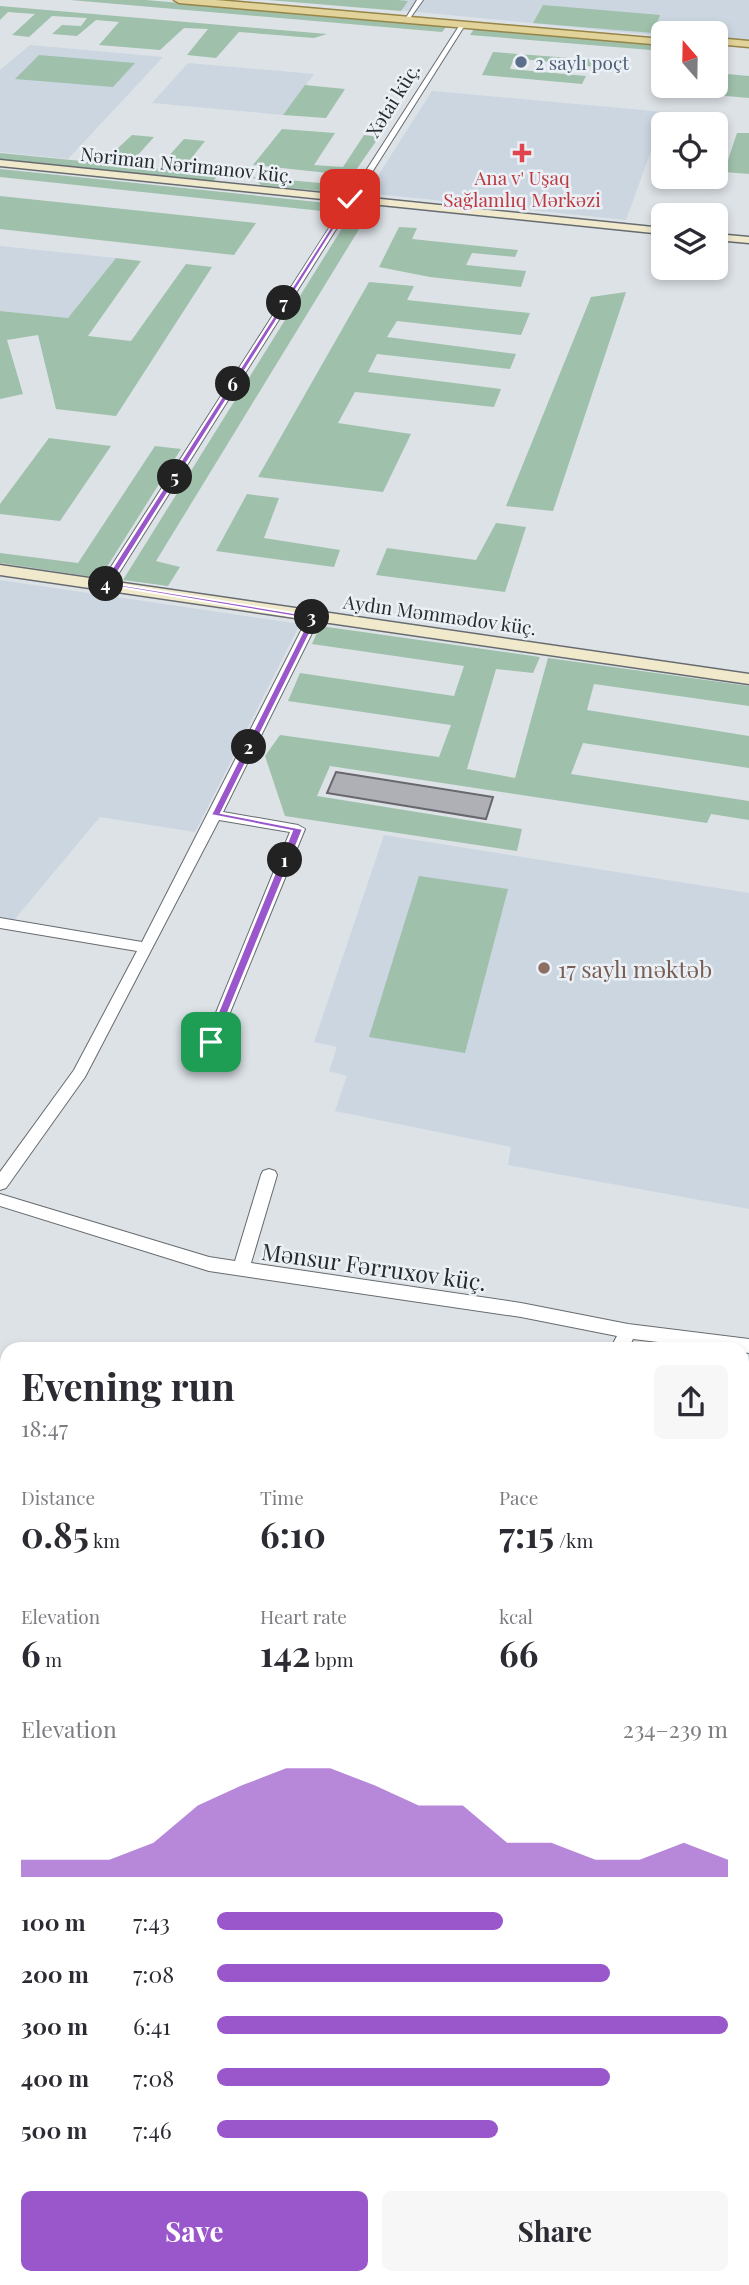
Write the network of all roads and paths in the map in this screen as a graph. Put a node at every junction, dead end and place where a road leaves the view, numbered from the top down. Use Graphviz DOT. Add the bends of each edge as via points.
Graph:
graph roads {
  1 [pos="179,0"];
  2 [pos="236,0"];
  3 [pos="419,0"];
  4 [pos="408,17"];
  5 [pos="461,24"];
  6 [pos="651,38"];
  7 [pos="651,38"];
  8 [pos="728,44"];
  9 [pos="749,46"];
  10 [pos="0,163"];
  11 [pos="350,199"];
  12 [pos="651,230"];
  13 [pos="728,238"];
  14 [pos="749,240"];
  15 [pos="0,570"];
  16 [pos="106,584"];
  17 [pos="314,617"];
  18 [pos="749,679"];
  19 [pos="215,815"];
  20 [pos="0,923"];
  21 [pos="144,947"];
  22 [pos="211,1042"];
  23 [pos="269,1175"];
  24 [pos="0,1184"];
  25 [pos="0,1200"];
  26 [pos="241,1270"];
  27 [pos="628,1331"];
  28 [pos="622,1342"];
  29 [pos="717,1342"];
  1 -- 4 [label="main road"];
  2 -- 4 [label="main road"];
  3 -- 4 [label="street"];
  4 -- 5 [label="main road"];
  4 -- 6 [label="main road"];
  5 -- 7 [label="main road"];
  5 -- 11 [label="street, Xətai küç."];
  8 -- 9 [label="main road"];
  10 -- 11 [label="street, Nəriman Nərimanov küç."];
  11 -- 12 [label="street, Nəriman Nərimanov küç."];
  11 -- 16 [label="street, Xətai küç."];
  13 -- 14 [label="street"];
  15 -- 16 [label="street, Aydın Məmmədov küç."];
  16 -- 17 [label="street, Aydın Məmmədov küç."];
  17 -- 18 [label="street, Aydın Məmmədov küç."];
  17 -- 19 [label="street"];
  19 -- 21 [label="street"];
  19 -- 22 [label="street" via="298,829"];
  20 -- 21 [label="street"];
  21 -- 24 [label="street" via="80,1073"];
  23 -- 26 [label="street"];
  25 -- 26 [label="street, Mənsur Fərruxov küç." via="130,1242"];
  26 -- 27 [label="street, Mənsur Fərruxov küç." via="348,1282"];
  27 -- 28 [label="street"];
  27 -- 29 [label="street, Mənsur Fərruxov küç."];
}
